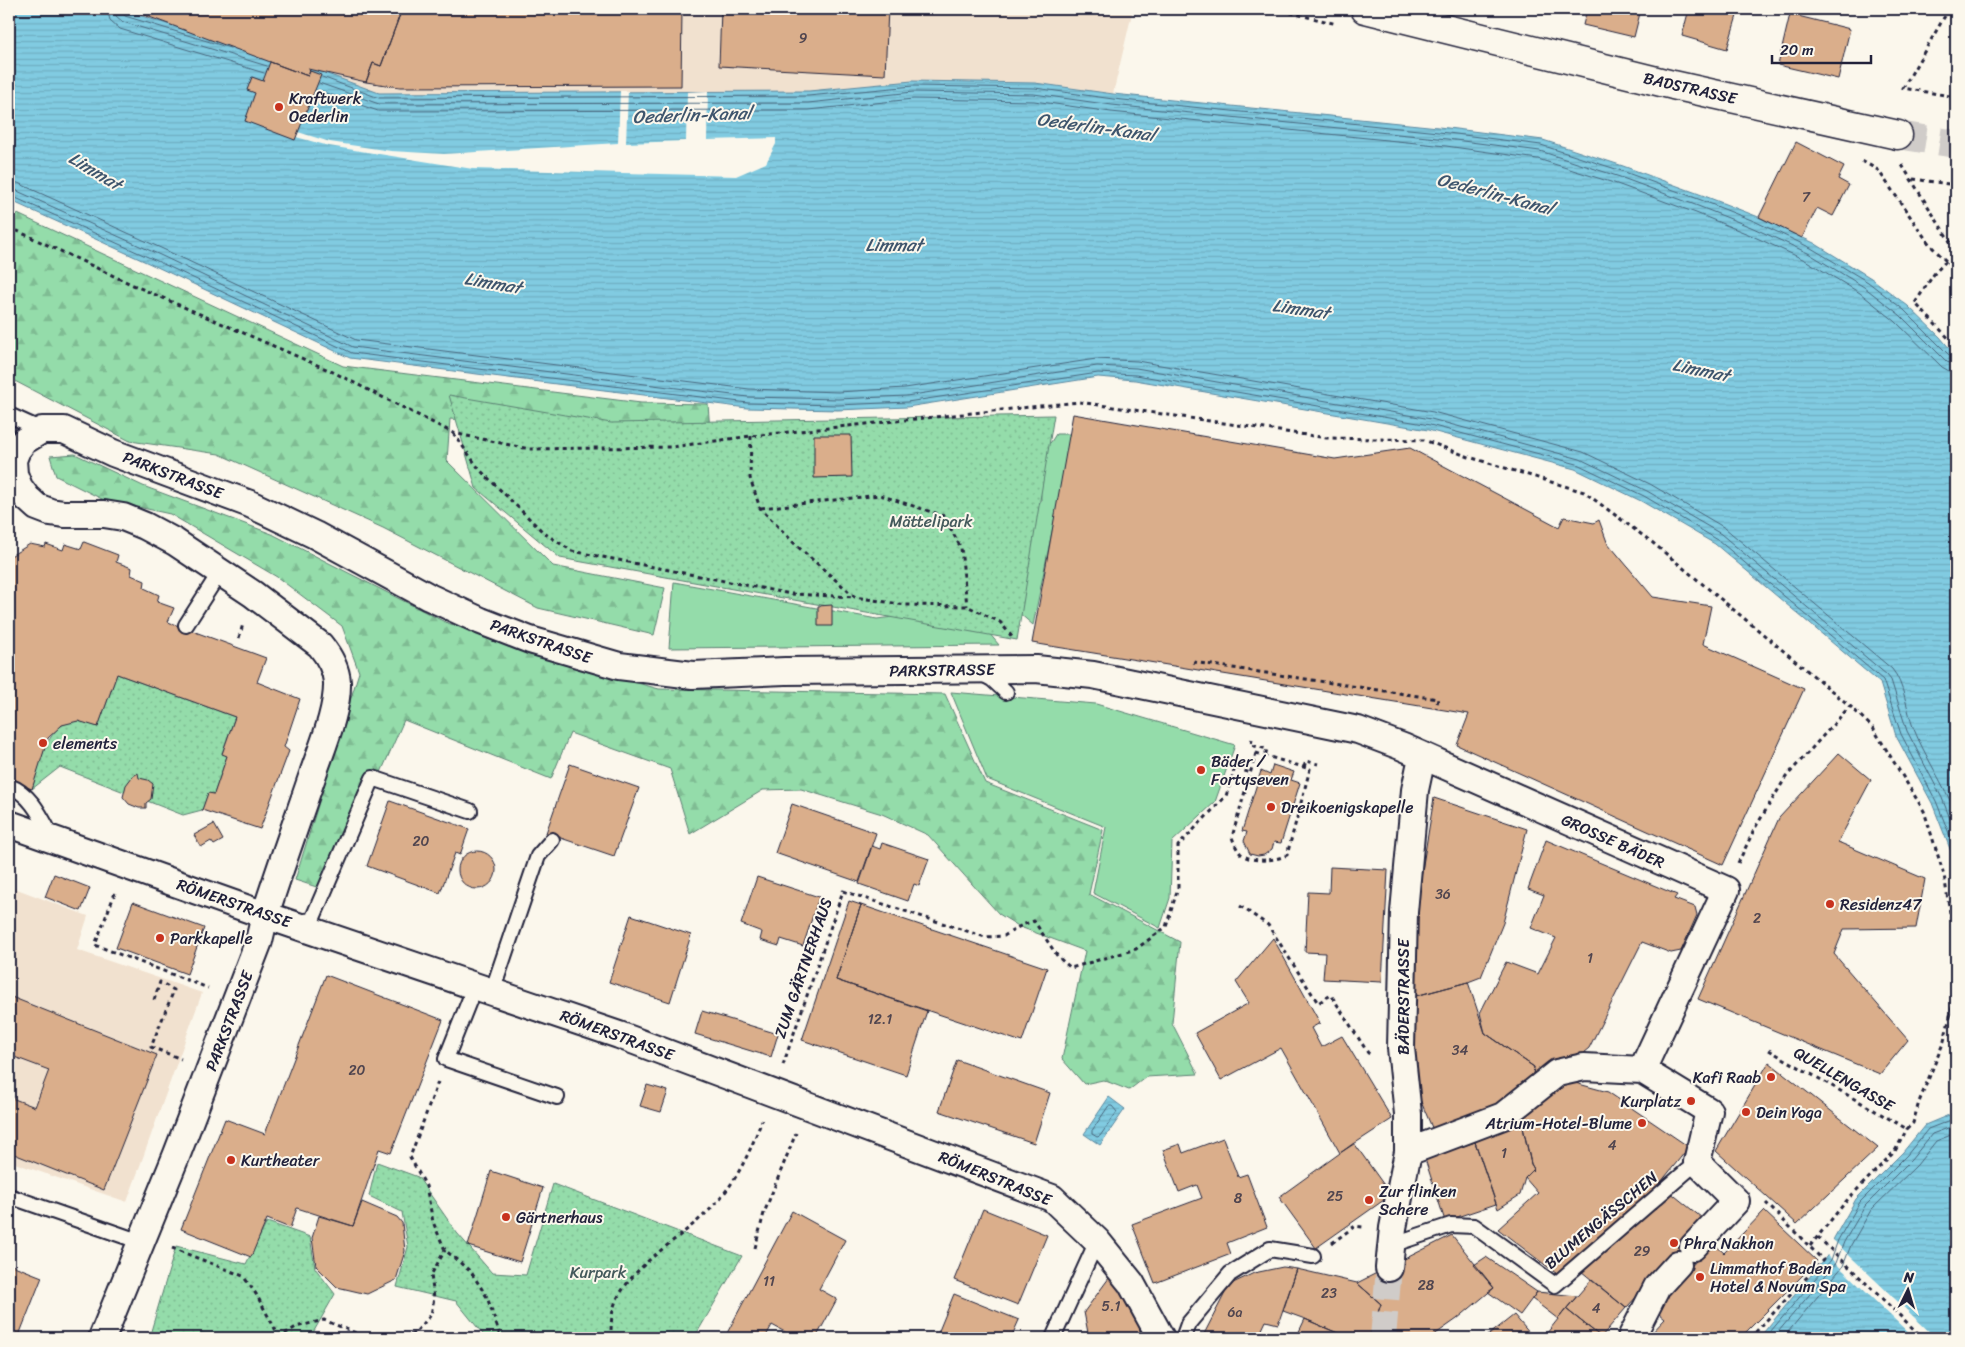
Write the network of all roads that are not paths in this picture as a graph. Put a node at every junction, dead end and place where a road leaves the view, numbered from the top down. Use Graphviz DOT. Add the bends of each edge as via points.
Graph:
graph roads {
  1 [pos="1365,9"];
  2 [pos="1898,135"];
  3 [pos="9,415"];
  4 [pos="42,430"];
  5 [pos="220,572"];
  6 [pos="186,625"];
  7 [pos="974,670"];
  8 [pos="1006,692"];
  9 [pos="1422,756"];
  10 [pos="9,786"];
  11 [pos="470,811"];
  12 [pos="9,824"];
  13 [pos="53,840"];
  14 [pos="552,840"];
  15 [pos="265,915"];
  16 [pos="291,923"];
  17 [pos="484,989"];
  18 [pos="1642,1070"];
  19 [pos="557,1097"];
  20 [pos="1408,1152"];
  21 [pos="1697,1162"];
  22 [pos="9,1196"];
  23 [pos="1097,1240"];
  24 [pos="154,1244"];
  25 [pos="1314,1256"];
  26 [pos="1390,1256"];
  27 [pos="102,1338"];
  28 [pos="1053,1338"];
  29 [pos="1161,1338"];
  30 [pos="1183,1338"];
  31 [pos="1631,1338"];
  1 -- 2 [label="main road, BADSTRASSE" via="1673,85"];
  3 -- 4 [label="lane"];
  4 -- 5 [label="street, PARKSTRASSE" via="24,441 13,460 19,487 37,507 64,514 104,514 123,518 175,542"];
  4 -- 7 [label="street, PARKSTRASSE" via="64,430 250,504 481,621 530,640 610,664 693,675"];
  5 -- 6 [label="lane"];
  5 -- 15 [label="street, PARKSTRASSE" via="320,645 334,667 337,681 328,729"];
  7 -- 8 [label="lane" via="992,679"];
  7 -- 9 [label="street, PARKSTRASSE" via="1036,669 1093,675 1358,730"];
  9 -- 18 [label="street, GROSSE BÄDER" via="1726,890"];
  9 -- 20 [label="street, BÄDERSTRASSE" via="1414,798 1404,912 1400,1048 1408,1114"];
  10 -- 13 [label="lane" via="18,789 37,810"];
  11 -- 16 [label="lane" via="373,778 312,920"];
  12 -- 13 [label="street, RÖMERSTRASSE"];
  13 -- 15 [label="street, RÖMERSTRASSE"];
  14 -- 17 [label="lane" via="538,856"];
  15 -- 16 [label="street, RÖMERSTRASSE"];
  15 -- 24 [label="street, PARKSTRASSE" via="260,941"];
  16 -- 17 [label="street, RÖMERSTRASSE"];
  17 -- 19 [label="lane" via="446,1059"];
  17 -- 23 [label="street, RÖMERSTRASSE" via="775,1087 807,1105 1052,1198"];
  18 -- 20 [label="street" via="1584,1067 1557,1073 1503,1116"];
  18 -- 21 [label="street" via="1709,1111"];
  20 -- 26 [label="street, BÄDERSTRASSE"];
  21 -- 26 [label="lane, BLUMENGÄSSCHEN" via="1555,1285 1474,1226 1451,1225"];
  21 -- 31 [label="street" via="1736,1201 1658,1287"];
  22 -- 24 [label="lane"];
  23 -- 28 [label="lane"];
  23 -- 29 [label="street, RÖMERSTRASSE" via="1131,1283"];
  24 -- 27 [label="street, PARKSTRASSE"];
  25 -- 30 [label="lane" via="1270,1249 1230,1274 1188,1324"];
}
